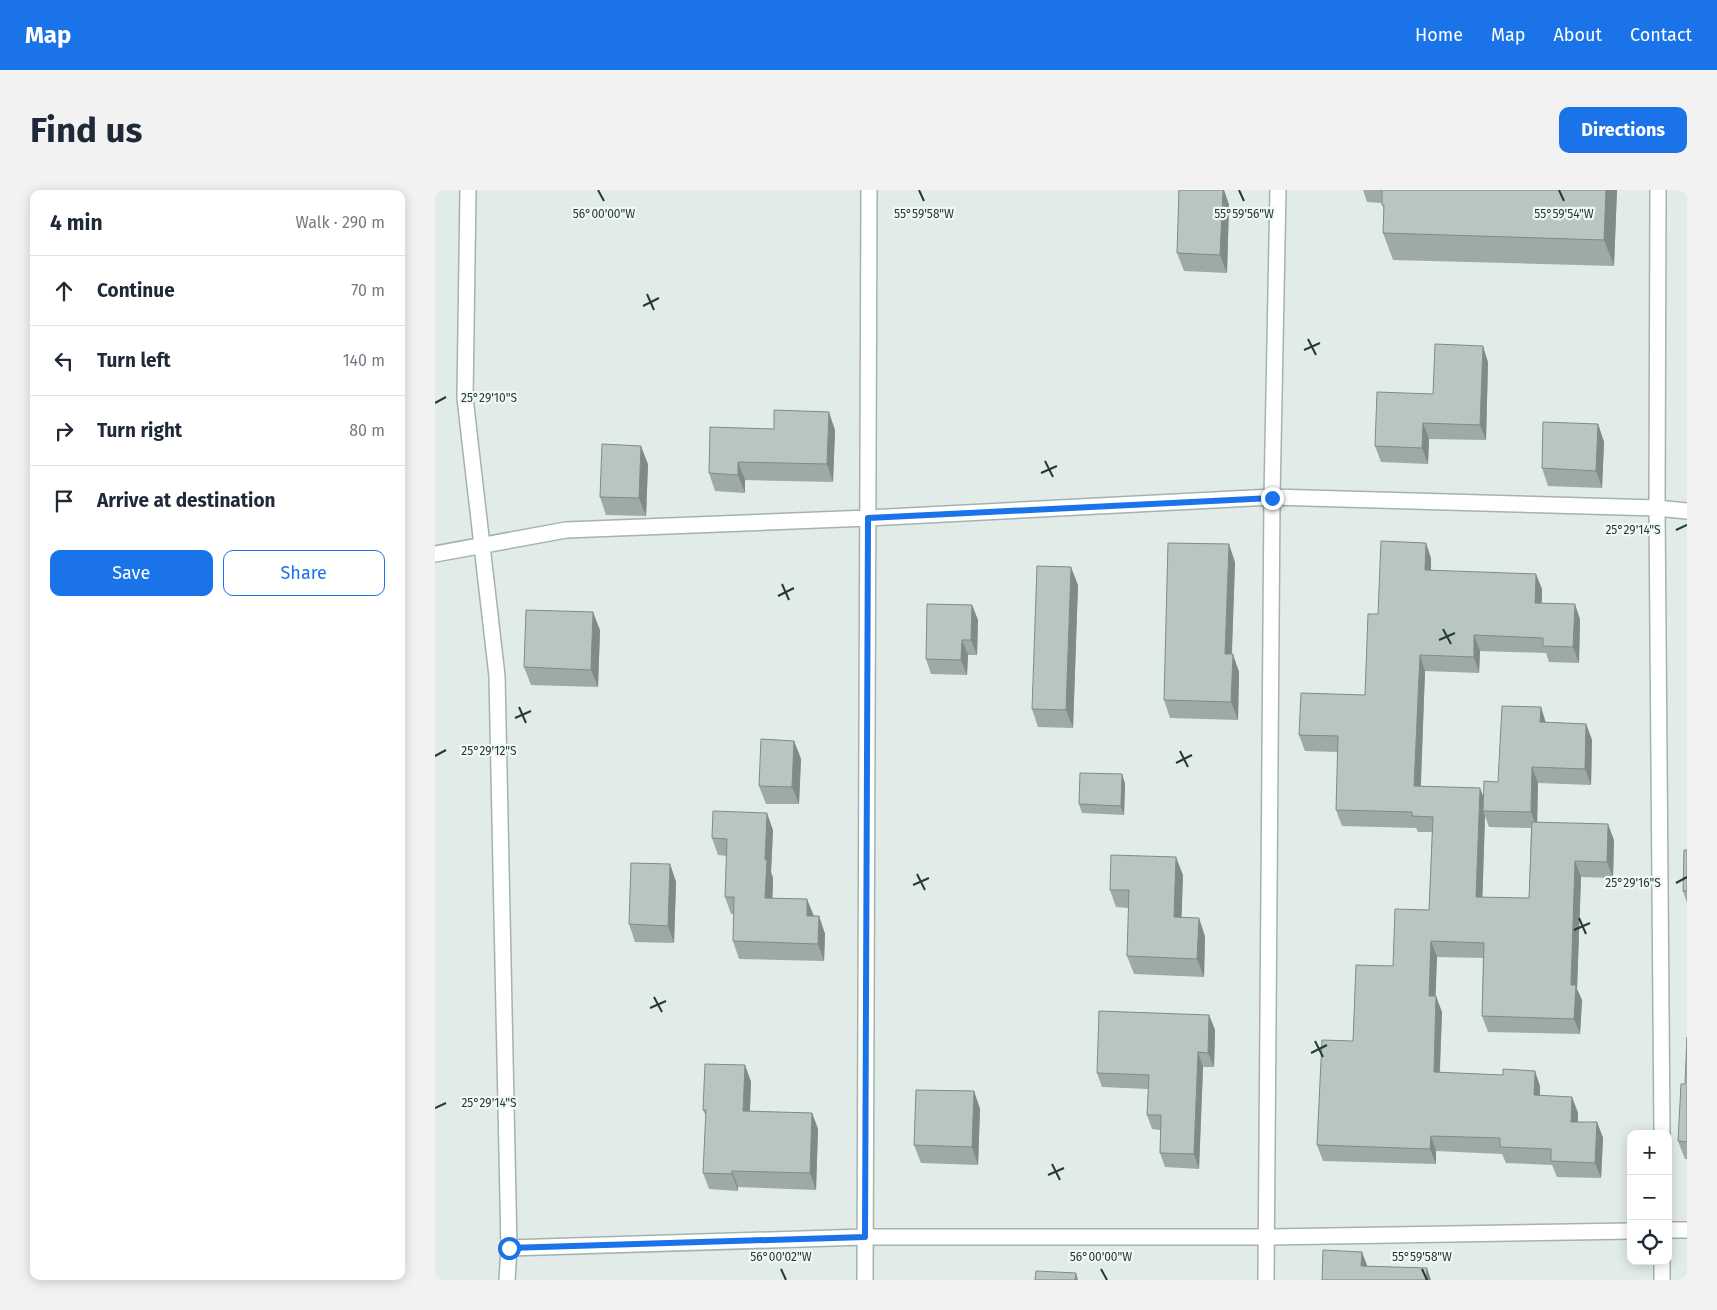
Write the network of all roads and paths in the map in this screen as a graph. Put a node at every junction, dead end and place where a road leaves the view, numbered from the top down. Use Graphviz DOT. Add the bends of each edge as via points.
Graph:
graph roads {
  1 [pos="469,190"];
  2 [pos="869,190"];
  3 [pos="1278,190"];
  4 [pos="1659,190"];
  5 [pos="1272,498"];
  6 [pos="1657,508"];
  7 [pos="1687,511"];
  8 [pos="868,518"];
  9 [pos="481,545"];
  10 [pos="435,554"];
  11 [pos="1661,1130"];
  12 [pos="1672,1230"];
  13 [pos="1687,1230"];
  14 [pos="1627,1231"];
  15 [pos="865,1237"];
  16 [pos="1266,1237"];
  17 [pos="509,1248"];
  18 [pos="1662,1265"];
  19 [pos="507,1280"];
  20 [pos="865,1280"];
  21 [pos="1266,1280"];
  22 [pos="1662,1280"];
  1 -- 9 [label="street" via="465,398"];
  2 -- 8 [label="street"];
  3 -- 5 [label="street"];
  4 -- 6 [label="street"];
  5 -- 6 [label="street"];
  5 -- 8 [label="street"];
  5 -- 16 [label="street"];
  6 -- 7 [label="street"];
  6 -- 11 [label="street"];
  8 -- 9 [label="street" via="566,530"];
  8 -- 15 [label="street"];
  9 -- 10 [label="street"];
  9 -- 17 [label="street" via="497,676"];
  12 -- 13 [label="street"];
  14 -- 16 [label="street"];
  15 -- 16 [label="street"];
  15 -- 17 [label="street"];
  15 -- 20 [label="street"];
  16 -- 21 [label="street"];
  17 -- 19 [label="street"];
  18 -- 22 [label="street"];
}
